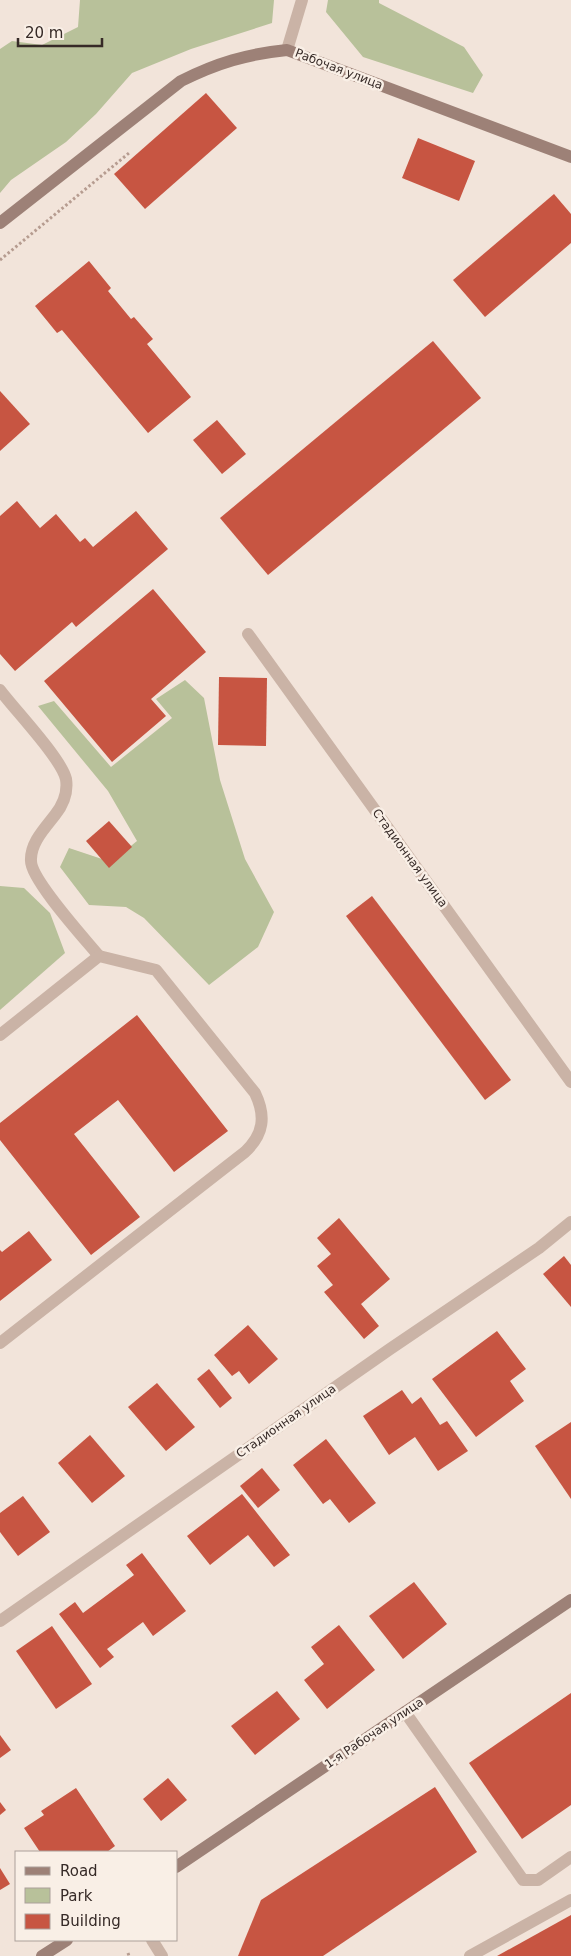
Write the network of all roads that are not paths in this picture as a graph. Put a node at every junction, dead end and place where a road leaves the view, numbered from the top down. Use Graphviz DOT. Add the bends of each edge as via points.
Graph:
graph roads {
  1 [pos="302,0"];
  2 [pos="287,50"];
  3 [pos="571,157"];
  4 [pos="0,223"];
  5 [pos="248,634"];
  6 [pos="0,690"];
  7 [pos="99,956"];
  8 [pos="0,1035"];
  9 [pos="571,1082"];
  10 [pos="571,1222"];
  11 [pos="0,1343"];
  12 [pos="571,1600"];
  13 [pos="0,1621"];
  14 [pos="405,1712"];
  15 [pos="571,1857"];
  16 [pos="178,1866"];
  17 [pos="571,1900"];
  18 [pos="65,1941"];
  19 [pos="153,1941"];
  20 [pos="42,1956"];
  21 [pos="162,1956"];
  22 [pos="470,1956"];
  1 -- 2 [label="street"];
  2 -- 3 [label="street, Рабочая улица"];
  2 -- 4 [label="street, Рабочая улица" via="251,54 222,62 181,81"];
  5 -- 9 [label="street, Стадионная улица"];
  6 -- 7 [label="street" via="66,779 65,796 59,810 34,843 30,862 43,886"];
  7 -- 8 [label="street"];
  7 -- 11 [label="street" via="156,970 255,1094 261,1105 261,1131 246,1152"];
  10 -- 13 [label="street, Стадионная улица" via="540,1248 390,1348"];
  12 -- 14 [label="street, 1-я Рабочая улица"];
  14 -- 15 [label="street" via="523,1880 538,1880"];
  14 -- 16 [label="street, 1-я Рабочая улица"];
  17 -- 22 [label="street"];
  18 -- 20 [label="street"];
  19 -- 21 [label="street"];
}
